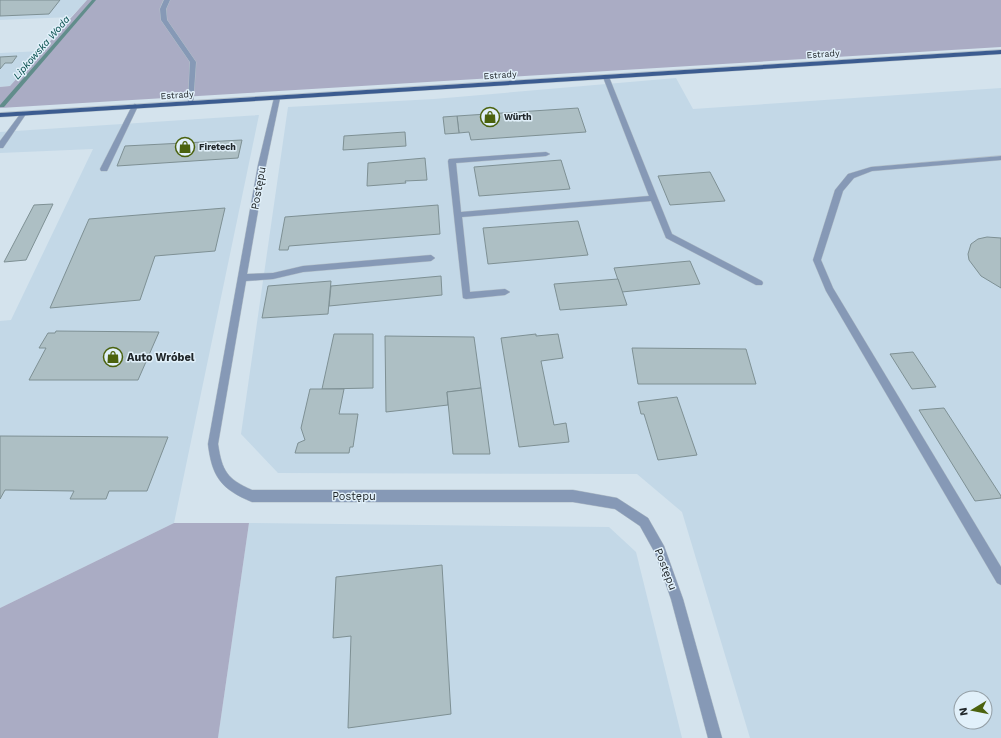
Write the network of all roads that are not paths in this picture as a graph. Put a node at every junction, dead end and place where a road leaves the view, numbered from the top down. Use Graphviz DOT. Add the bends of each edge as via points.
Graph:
graph roads {
  1 [pos="167,0"];
  2 [pos="1001,52"];
  3 [pos="606,77"];
  4 [pos="276,98"];
  5 [pos="191,103"];
  6 [pos="135,106"];
  7 [pos="23,114"];
  8 [pos="0,115"];
  9 [pos="0,146"];
  10 [pos="546,154"];
  11 [pos="1001,158"];
  12 [pos="104,169"];
  13 [pos="654,198"];
  14 [pos="458,215"];
  15 [pos="431,258"];
  16 [pos="243,278"];
  17 [pos="760,283"];
  18 [pos="505,292"];
  19 [pos="1001,579"];
  20 [pos="714,738"];
  1 -- 5 [label="street" via="163,9 164,20 193,62"];
  2 -- 3 [label="main road, Estrady"];
  3 -- 4 [label="main road, Estrady"];
  3 -- 13 [label="street"];
  4 -- 5 [label="main road, Estrady"];
  4 -- 16 [label="street, Postępu"];
  5 -- 6 [label="main road, Estrady"];
  6 -- 7 [label="main road, Estrady"];
  6 -- 12 [label="street"];
  7 -- 8 [label="main road, Estrady"];
  7 -- 9 [label="street"];
  10 -- 14 [label="street" via="452,161"];
  11 -- 19 [label="street" via="871,169 851,176 839,190 817,260 829,289"];
  13 -- 14 [label="street"];
  13 -- 17 [label="street" via="669,236"];
  14 -- 18 [label="street" via="466,296"];
  15 -- 16 [label="street" via="303,269 273,276"];
  16 -- 20 [label="street, Postępu" via="213,444 216,466 223,478 234,488 252,496 573,496 617,504 644,522 660,550 677,599"];
}
